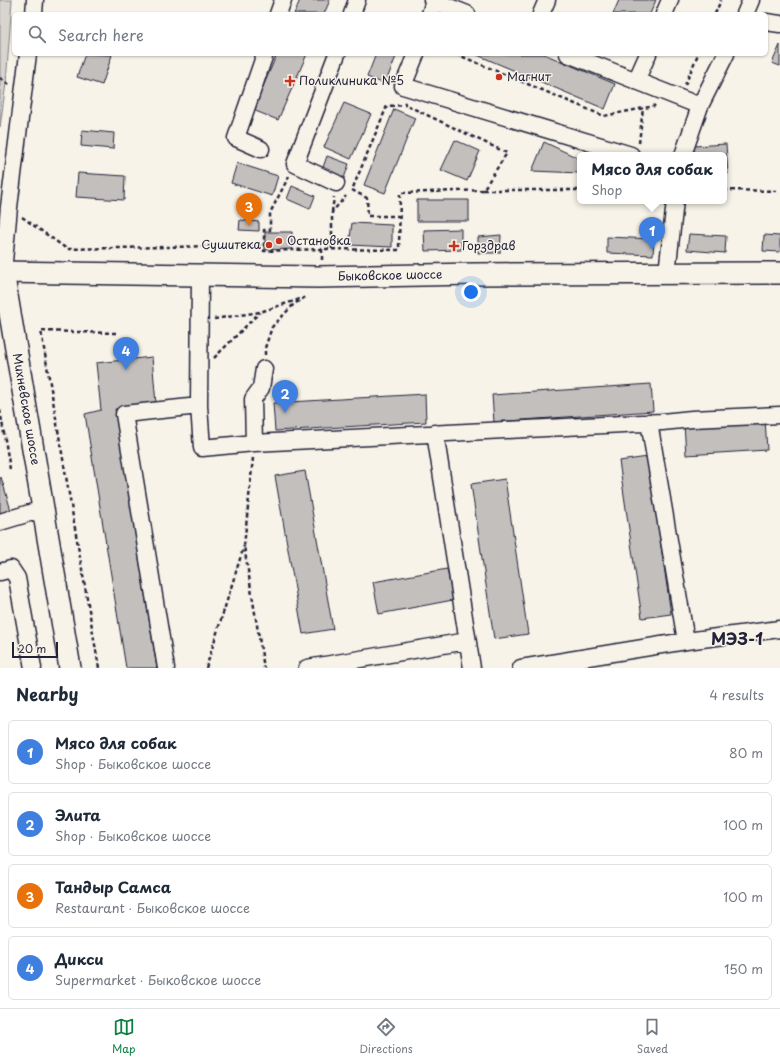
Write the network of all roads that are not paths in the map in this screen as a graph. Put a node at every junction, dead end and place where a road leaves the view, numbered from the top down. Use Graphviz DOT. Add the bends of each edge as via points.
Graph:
graph roads {
  1 [pos="35,0"];
  2 [pos="283,0"];
  3 [pos="357,0"];
  4 [pos="547,0"];
  5 [pos="670,0"];
  6 [pos="751,0"];
  7 [pos="433,4"];
  8 [pos="34,12"];
  9 [pos="279,12"];
  10 [pos="353,12"];
  11 [pos="460,12"];
  12 [pos="542,12"];
  13 [pos="665,12"];
  14 [pos="746,12"];
  15 [pos="768,22"];
  16 [pos="780,24"];
  17 [pos="28,56"];
  18 [pos="264,56"];
  19 [pos="336,56"];
  20 [pos="415,56"];
  21 [pos="573,56"];
  22 [pos="647,56"];
  23 [pos="725,56"];
  24 [pos="636,81"];
  25 [pos="700,106"];
  26 [pos="261,149"];
  27 [pos="635,151"];
  28 [pos="684,152"];
  29 [pos="336,183"];
  30 [pos="675,204"];
  31 [pos="2,272"];
  32 [pos="667,273"];
  33 [pos="780,273"];
  34 [pos="200,275"];
  35 [pos="264,369"];
  36 [pos="199,406"];
  37 [pos="780,415"];
  38 [pos="649,422"];
  39 [pos="435,433"];
  40 [pos="254,443"];
  41 [pos="43,509"];
  42 [pos="0,522"];
  43 [pos="0,572"];
  44 [pos="780,629"];
  45 [pos="467,641"];
  46 [pos="686,641"];
  47 [pos="33,668"];
  48 [pos="70,668"];
  49 [pos="166,668"];
  50 [pos="307,668"];
  51 [pos="472,668"];
  52 [pos="521,668"];
  1 -- 8 [label="street"];
  2 -- 9 [label="street"];
  3 -- 10 [label="street"];
  4 -- 12 [label="street"];
  5 -- 13 [label="street"];
  6 -- 14 [label="street"];
  7 -- 11 [label="street"];
  15 -- 16 [label="street"];
  17 -- 31 [label="street, Михневское шоссе"];
  18 -- 26 [label="street" via="236,138"];
  19 -- 29 [label="street" via="295,164"];
  20 -- 27 [label="street" via="403,86"];
  21 -- 24 [label="street"];
  22 -- 24 [label="street"];
  23 -- 25 [label="street"];
  24 -- 25 [label="street"];
  25 -- 28 [label="street"];
  30 -- 32 [label="street"];
  31 -- 34 [label="main road, Быковское шоссе"];
  31 -- 41 [label="main road, Михневское шоссе"];
  32 -- 33 [label="main road, Быковское шоссе"];
  32 -- 34 [label="main road, Быковское шоссе" via="322,277"];
  34 -- 36 [label="street"];
  35 -- 40 [label="street" via="261,388 253,398"];
  36 -- 40 [label="street" via="202,448"];
  36 -- 49 [label="street" via="124,414"];
  37 -- 38 [label="street"];
  38 -- 39 [label="street"];
  38 -- 46 [label="street"];
  39 -- 40 [label="street"];
  39 -- 45 [label="street"];
  41 -- 42 [label="street"];
  41 -- 48 [label="main road, Михневское шоссе"];
  43 -- 47 [label="street" via="11,568 17,578"];
  44 -- 46 [label="street"];
  45 -- 50 [label="street"];
  45 -- 51 [label="street"];
  46 -- 52 [label="street"];
}
